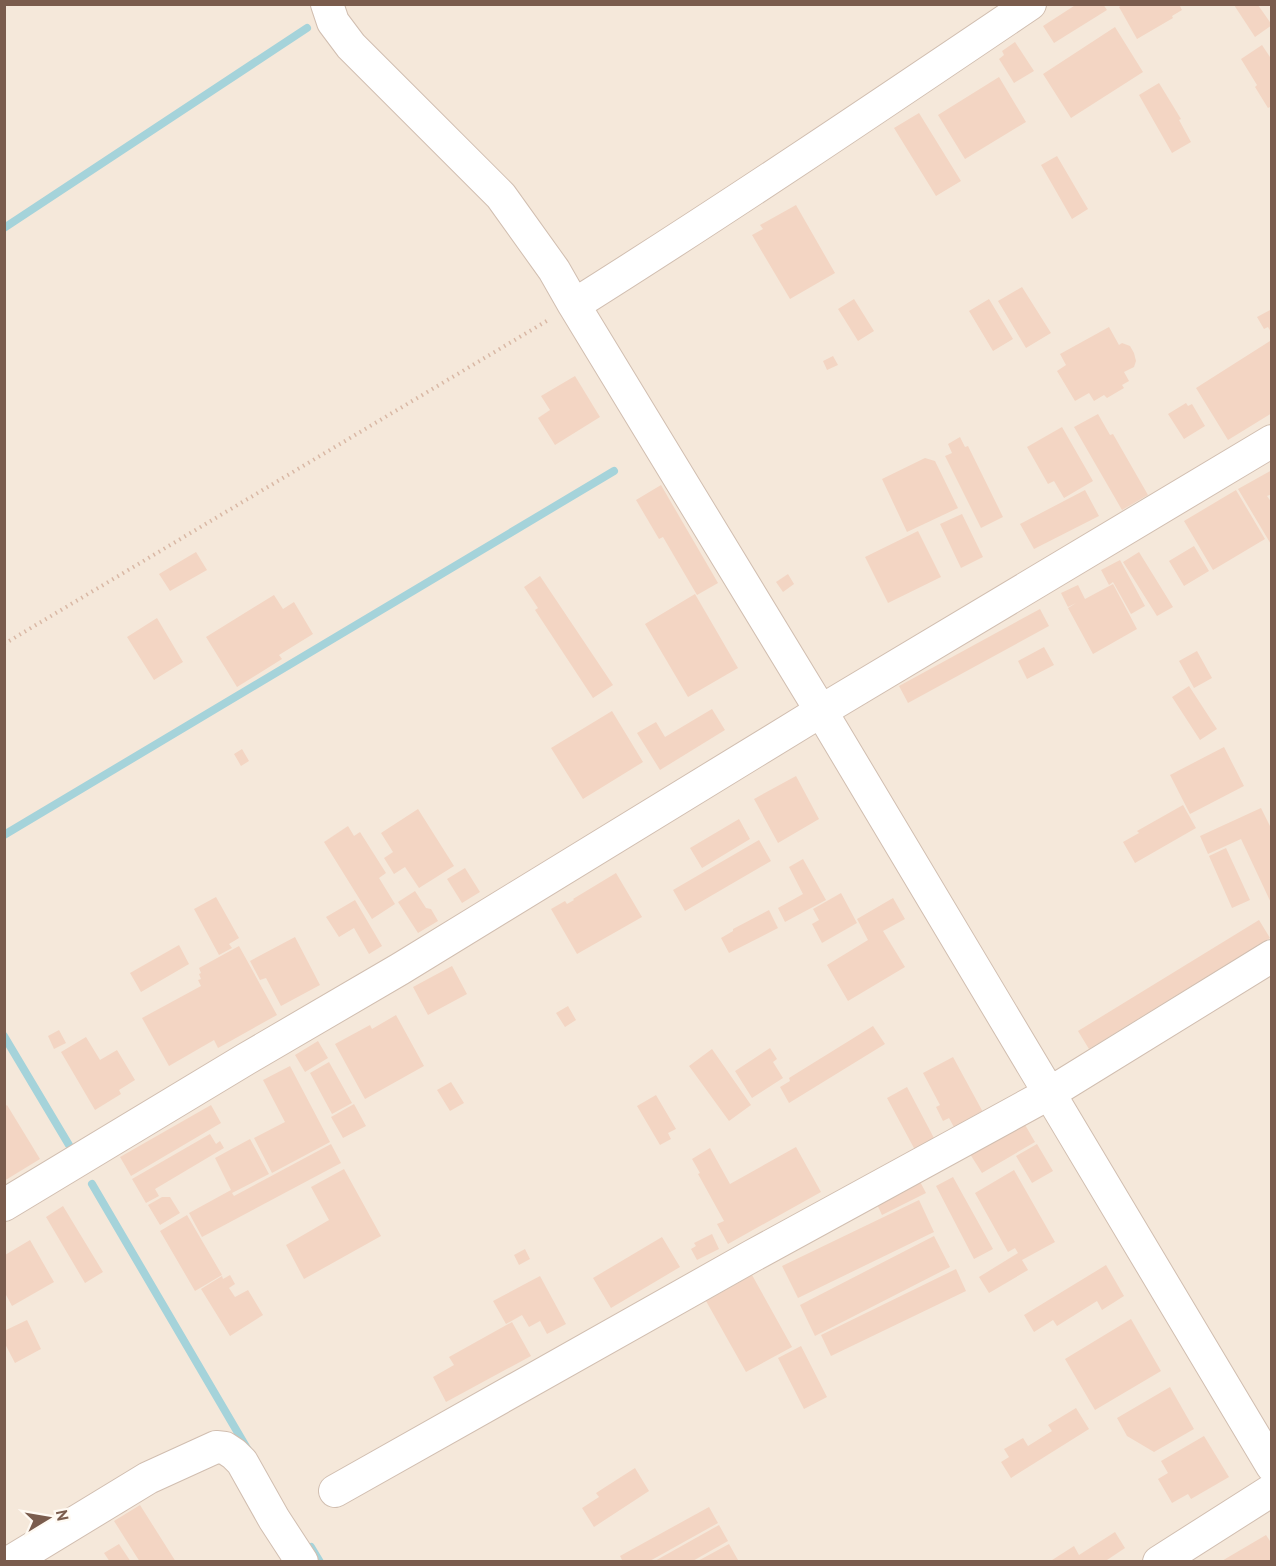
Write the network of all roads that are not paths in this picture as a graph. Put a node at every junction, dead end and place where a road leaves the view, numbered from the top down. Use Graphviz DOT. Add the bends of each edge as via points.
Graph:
graph roads {
  1 [pos="327,4"];
  2 [pos="1030,4"];
  3 [pos="574,305"];
  4 [pos="1272,441"];
  5 [pos="821,711"];
  6 [pos="1272,956"];
  7 [pos="1050,1093"];
  8 [pos="4,1205"];
  9 [pos="1272,1466"];
  10 [pos="1272,1490"];
  11 [pos="335,1491"];
  12 [pos="10,1562"];
  13 [pos="302,1562"];
  14 [pos="1159,1562"];
  1 -- 3 [label="street" via="333,22 351,46 501,196"];
  2 -- 3 [label="street"];
  3 -- 5 [label="street"];
  4 -- 5 [label="street"];
  5 -- 7 [label="street"];
  5 -- 8 [label="street"];
  6 -- 7 [label="street"];
  7 -- 9 [label="street"];
  7 -- 11 [label="street"];
  10 -- 14 [label="street"];
  12 -- 13 [label="street" via="148,1478 216,1447 225,1448 242,1462"];
}
